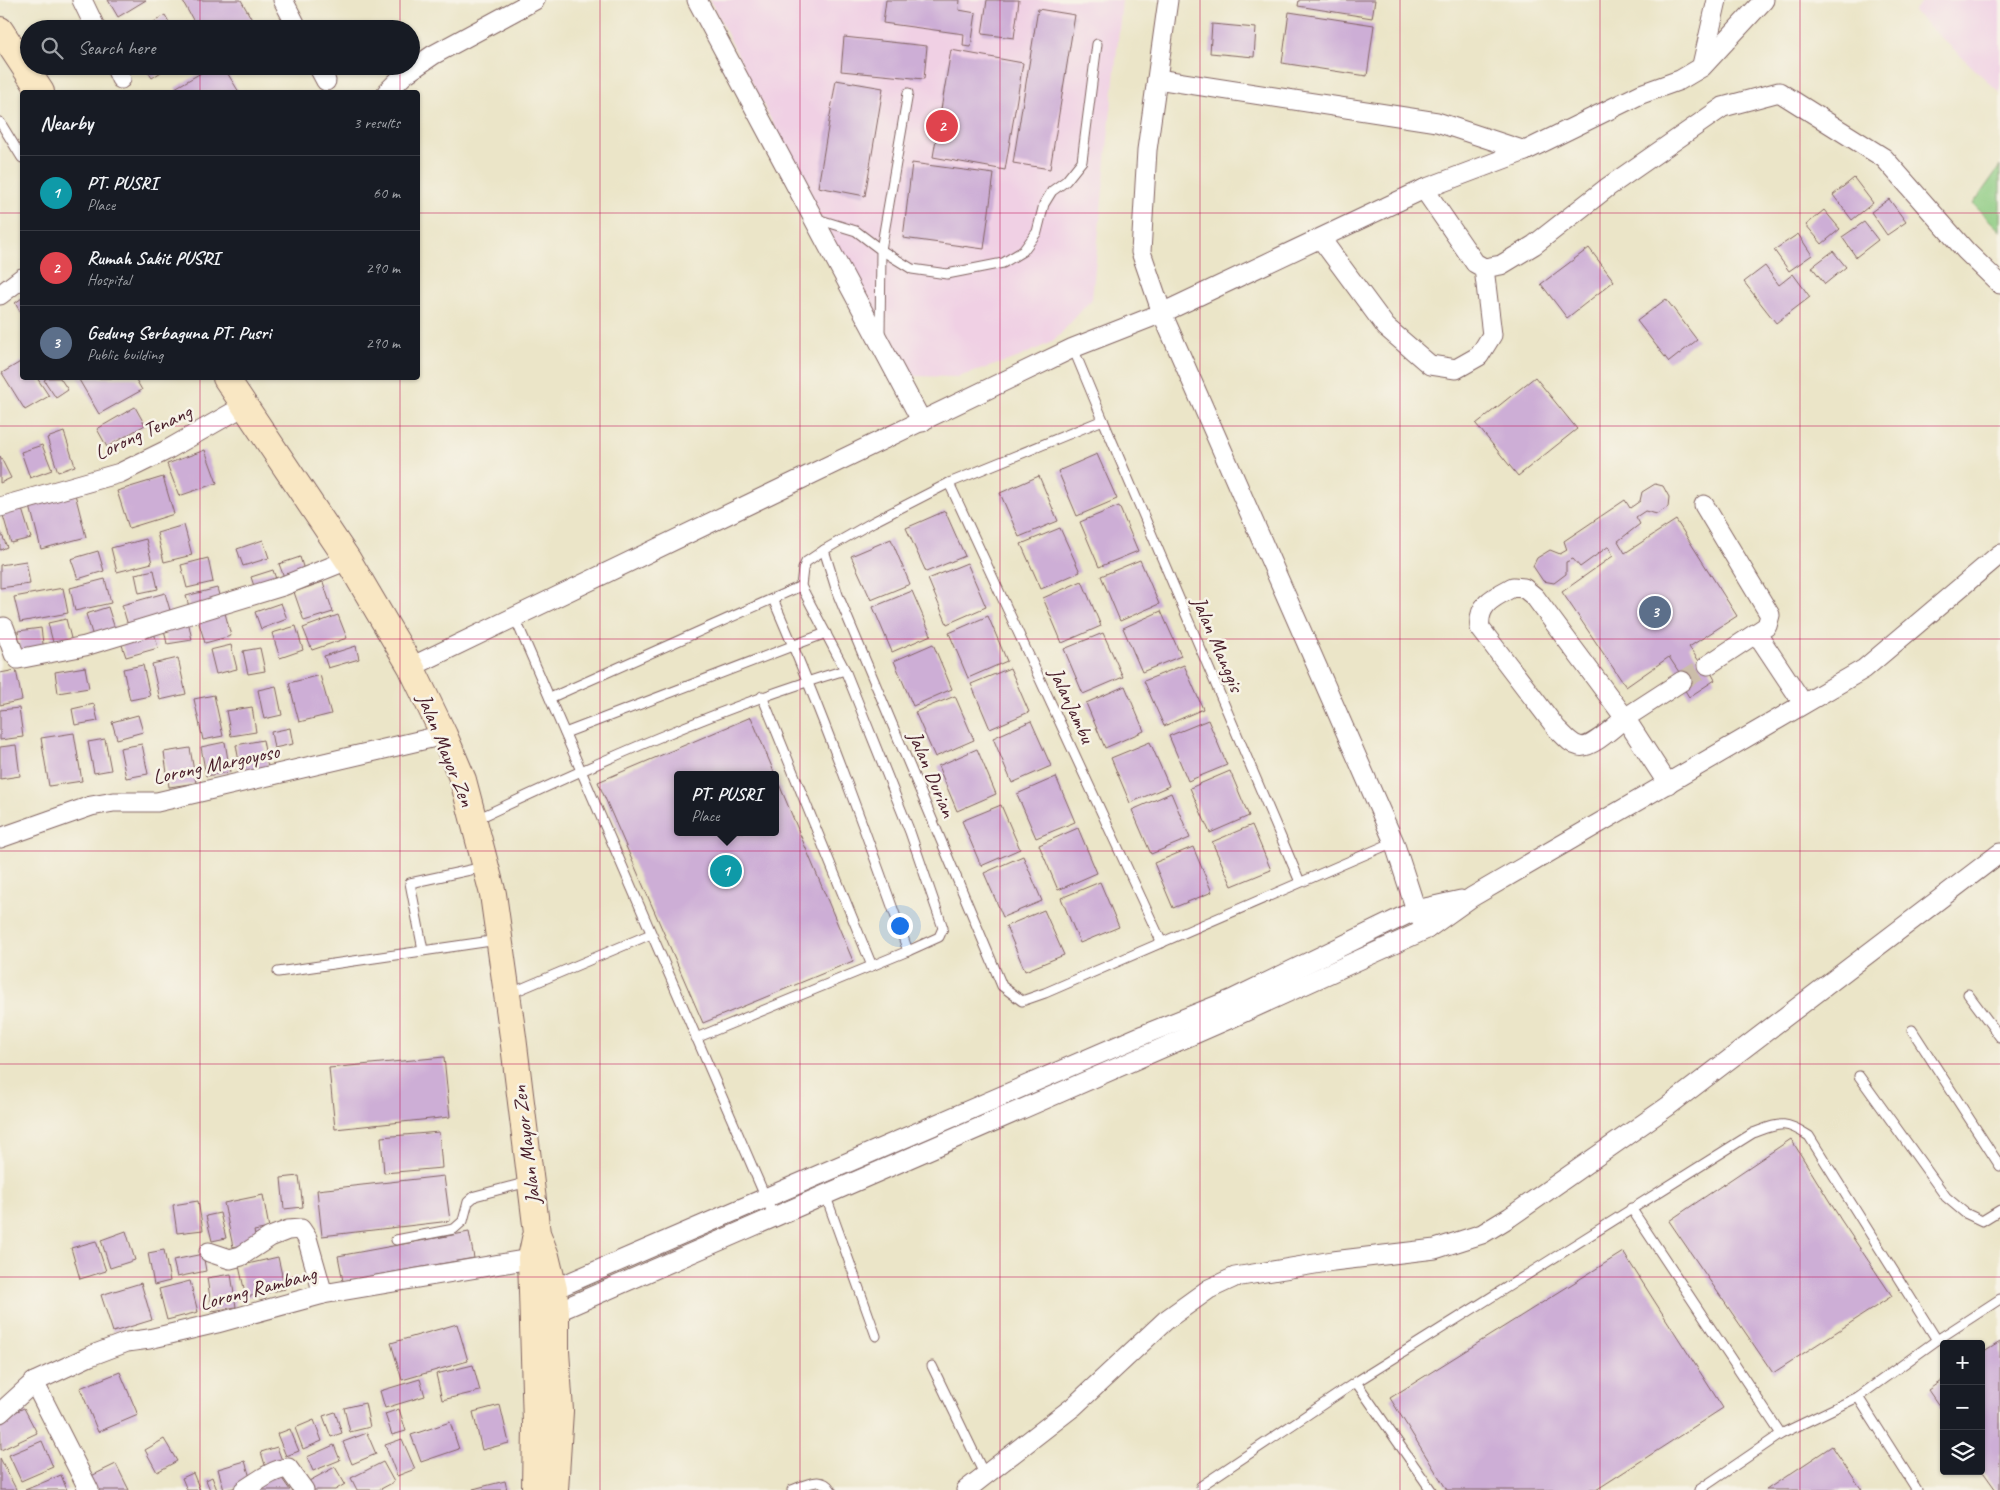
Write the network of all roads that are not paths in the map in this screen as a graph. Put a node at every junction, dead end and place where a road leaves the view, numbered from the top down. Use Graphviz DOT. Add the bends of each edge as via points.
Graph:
graph roads {
  1 [pos="82,0"];
  2 [pos="283,0"];
  3 [pos="535,0"];
  4 [pos="697,0"];
  5 [pos="1168,0"];
  6 [pos="1717,0"];
  7 [pos="1764,0"];
  8 [pos="92,20"];
  9 [pos="293,20"];
  10 [pos="3,41"];
  11 [pos="1097,44"];
  12 [pos="20,64"];
  13 [pos="420,64"];
  14 [pos="1702,67"];
  15 [pos="28,75"];
  16 [pos="404,75"];
  17 [pos="1157,79"];
  18 [pos="40,90"];
  19 [pos="389,90"];
  20 [pos="908,93"];
  21 [pos="0,122"];
  22 [pos="1525,151"];
  23 [pos="20,155"];
  24 [pos="1424,189"];
  25 [pos="812,218"];
  26 [pos="1321,239"];
  27 [pos="881,250"];
  28 [pos="1484,268"];
  29 [pos="20,280"];
  30 [pos="2000,284"];
  31 [pos="0,295"];
  32 [pos="1162,313"];
  33 [pos="880,344"];
  34 [pos="1073,348"];
  35 [pos="227,380"];
  36 [pos="244,406"];
  37 [pos="1103,420"];
  38 [pos="922,422"];
  39 [pos="949,483"];
  40 [pos="1704,504"];
  41 [pos="0,507"];
  42 [pos="824,550"];
  43 [pos="2000,554"];
  44 [pos="348,560"];
  45 [pos="801,586"];
  46 [pos="772,599"];
  47 [pos="515,618"];
  48 [pos="0,628"];
  49 [pos="826,633"];
  50 [pos="1757,634"];
  51 [pos="794,647"];
  52 [pos="1708,665"];
  53 [pos="411,668"];
  54 [pos="845,670"];
  55 [pos="808,681"];
  56 [pos="1682,681"];
  57 [pos="762,696"];
  58 [pos="550,698"];
  59 [pos="1804,703"];
  60 [pos="1625,718"];
  61 [pos="565,732"];
  62 [pos="444,735"];
  63 [pos="581,770"];
  64 [pos="1668,784"];
  65 [pos="473,820"];
  66 [pos="0,838"];
  67 [pos="1394,842"];
  68 [pos="2000,853"];
  69 [pos="486,866"];
  70 [pos="1300,882"];
  71 [pos="1472,897"];
  72 [pos="1416,910"];
  73 [pos="1427,929"];
  74 [pos="651,934"];
  75 [pos="499,940"];
  76 [pos="1162,942"];
  77 [pos="423,950"];
  78 [pos="908,952"];
  79 [pos="872,966"];
  80 [pos="278,972"];
  81 [pos="1968,994"];
  82 [pos="507,995"];
  83 [pos="1912,1030"];
  84 [pos="2000,1037"];
  85 [pos="696,1038"];
  86 [pos="1859,1076"];
  87 [pos="2000,1166"];
  88 [pos="530,1181"];
  89 [pos="825,1194"];
  90 [pos="766,1199"];
  91 [pos="1631,1208"];
  92 [pos="2000,1210"];
  93 [pos="774,1216"];
  94 [pos="396,1240"];
  95 [pos="538,1249"];
  96 [pos="209,1252"];
  97 [pos="323,1294"];
  98 [pos="2000,1298"];
  99 [pos="544,1305"];
  100 [pos="876,1336"];
  101 [pos="1937,1340"];
  102 [pos="932,1366"];
  103 [pos="34,1382"];
  104 [pos="1356,1382"];
  105 [pos="1858,1397"];
  106 [pos="0,1413"];
  107 [pos="1781,1434"];
  108 [pos="985,1476"];
  109 [pos="1201,1486"];
  110 [pos="89,1490"];
  111 [pos="244,1490"];
  112 [pos="304,1490"];
  113 [pos="536,1490"];
  114 [pos="555,1490"];
  115 [pos="792,1490"];
  116 [pos="832,1490"];
  117 [pos="966,1490"];
  118 [pos="1431,1490"];
  119 [pos="1698,1490"];
  120 [pos="1917,1490"];
  1 -- 8 [label="street"];
  2 -- 9 [label="street"];
  3 -- 13 [label="street"];
  4 -- 25 [label="street"];
  5 -- 17 [label="street"];
  6 -- 14 [label="street"];
  7 -- 14 [label="street"];
  10 -- 12 [label="street"];
  11 -- 27 [label="lane" via="1082,161 1044,204 1036,232 1023,251 1003,263 947,274 912,269"];
  14 -- 22 [label="street"];
  15 -- 18 [label="street"];
  16 -- 19 [label="street"];
  17 -- 22 [label="street" via="1437,122"];
  17 -- 32 [label="street" via="1147,150 1141,252"];
  20 -- 27 [label="lane"];
  21 -- 23 [label="lane"];
  22 -- 24 [label="street"];
  24 -- 26 [label="street"];
  24 -- 28 [label="street" via="1475,262"];
  25 -- 27 [label="lane" via="856,231"];
  25 -- 33 [label="street"];
  26 -- 28 [label="street" via="1386,327 1430,365 1456,369 1479,356 1492,335"];
  26 -- 32 [label="street"];
  27 -- 33 [label="lane"];
  28 -- 30 [label="street" via="1501,265 1534,246 1608,186 1723,107 1779,92 1884,158 1966,252"];
  29 -- 31 [label="street"];
  32 -- 34 [label="street"];
  32 -- 67 [label="street"];
  33 -- 38 [label="street"];
  34 -- 37 [label="lane, Jalan Manggis"];
  34 -- 38 [label="street"];
  35 -- 36 [label="street, Jalan Mayor Zen"];
  36 -- 41 [label="street, Lorong Tenang" via="120,473"];
  36 -- 44 [label="street, Jalan Mayor Zen"];
  37 -- 39 [label="lane"];
  37 -- 70 [label="lane, Jalan Manggis"];
  38 -- 47 [label="street"];
  39 -- 42 [label="lane"];
  39 -- 76 [label="lane, JalanJambu"];
  40 -- 50 [label="street" via="1770,615 1767,626"];
  42 -- 45 [label="lane" via="806,562"];
  42 -- 76 [label="lane, Jalan Durian" via="838,595 1002,986 1022,1001"];
  43 -- 59 [label="street" via="1864,669"];
  44 -- 48 [label="street" via="283,586 66,650 18,659 4,627"];
  44 -- 53 [label="street, Jalan Mayor Zen"];
  45 -- 46 [label="lane"];
  45 -- 49 [label="lane"];
  46 -- 51 [label="lane"];
  46 -- 58 [label="lane"];
  47 -- 53 [label="street"];
  47 -- 58 [label="lane"];
  49 -- 51 [label="lane"];
  49 -- 54 [label="lane"];
  50 -- 52 [label="street"];
  50 -- 59 [label="street"];
  51 -- 55 [label="lane"];
  51 -- 61 [label="lane"];
  53 -- 62 [label="street, Jalan Mayor Zen"];
  54 -- 55 [label="lane"];
  54 -- 78 [label="lane" via="910,832 943,928 938,937"];
  55 -- 57 [label="lane"];
  55 -- 78 [label="lane" via="843,768"];
  56 -- 60 [label="street"];
  57 -- 63 [label="lane"];
  57 -- 79 [label="lane"];
  58 -- 61 [label="lane"];
  59 -- 64 [label="street"];
  60 -- 60 [label="street" via="1588,747 1570,742 1480,628 1479,617 1486,605 1514,587 1524,588 1535,597"];
  60 -- 64 [label="street"];
  61 -- 63 [label="lane"];
  62 -- 65 [label="street, Jalan Mayor Zen" via="463,780"];
  62 -- 66 [label="street, Lorong Margoyoso" via="157,802 114,802 91,806"];
  63 -- 65 [label="lane"];
  63 -- 74 [label="lane"];
  64 -- 71 [label="street"];
  65 -- 69 [label="street, Jalan Mayor Zen"];
  67 -- 70 [label="lane"];
  67 -- 72 [label="street"];
  68 -- 108 [label="street" via="1667,1107 1510,1217 1482,1234 1435,1249 1234,1277 1209,1289 1166,1320 1073,1407"];
  69 -- 75 [label="street, Jalan Mayor Zen"];
  69 -- 77 [label="lane" via="410,883"];
  70 -- 76 [label="lane"];
  71 -- 72 [label="street"];
  71 -- 73 [label="street"];
  72 -- 73 [label="street"];
  72 -- 90 [label="street" via="1232,998"];
  73 -- 89 [label="street"];
  74 -- 82 [label="lane"];
  74 -- 85 [label="lane"];
  75 -- 77 [label="lane"];
  75 -- 82 [label="street, Jalan Mayor Zen"];
  77 -- 80 [label="lane"];
  78 -- 79 [label="lane"];
  79 -- 85 [label="lane"];
  81 -- 84 [label="lane"];
  82 -- 88 [label="street, Jalan Mayor Zen"];
  83 -- 87 [label="lane"];
  85 -- 90 [label="lane"];
  86 -- 92 [label="lane" via="1946,1197 1965,1213 1982,1221"];
  88 -- 94 [label="lane" via="475,1196 468,1202 463,1221 454,1229"];
  88 -- 95 [label="street, Jalan Mayor Zen"];
  89 -- 93 [label="street"];
  89 -- 100 [label="lane"];
  90 -- 93 [label="lane"];
  90 -- 99 [label="street"];
  91 -- 101 [label="lane" via="1753,1133 1790,1124 1809,1136"];
  91 -- 104 [label="lane"];
  91 -- 107 [label="lane"];
  93 -- 99 [label="street"];
  95 -- 97 [label="street, Lorong Rambang"];
  95 -- 99 [label="street, Jalan Mayor Zen"];
  96 -- 97 [label="street" via="230,1259 241,1256 270,1237 300,1229 308,1238"];
  97 -- 103 [label="street, Lorong Rambang" via="217,1324 127,1342"];
  98 -- 101 [label="lane"];
  99 -- 113 [label="street"];
  99 -- 114 [label="street" via="556,1351 560,1411"];
  101 -- 105 [label="lane"];
  102 -- 108 [label="lane"];
  103 -- 106 [label="street, Lorong Rambang"];
  103 -- 110 [label="street"];
  104 -- 109 [label="lane"];
  104 -- 118 [label="lane"];
  105 -- 107 [label="lane"];
  105 -- 120 [label="lane"];
  107 -- 119 [label="lane"];
  108 -- 117 [label="street"];
  111 -- 112 [label="street" via="272,1473 288,1468"];
  115 -- 116 [label="lane" via="816,1481"];
}
